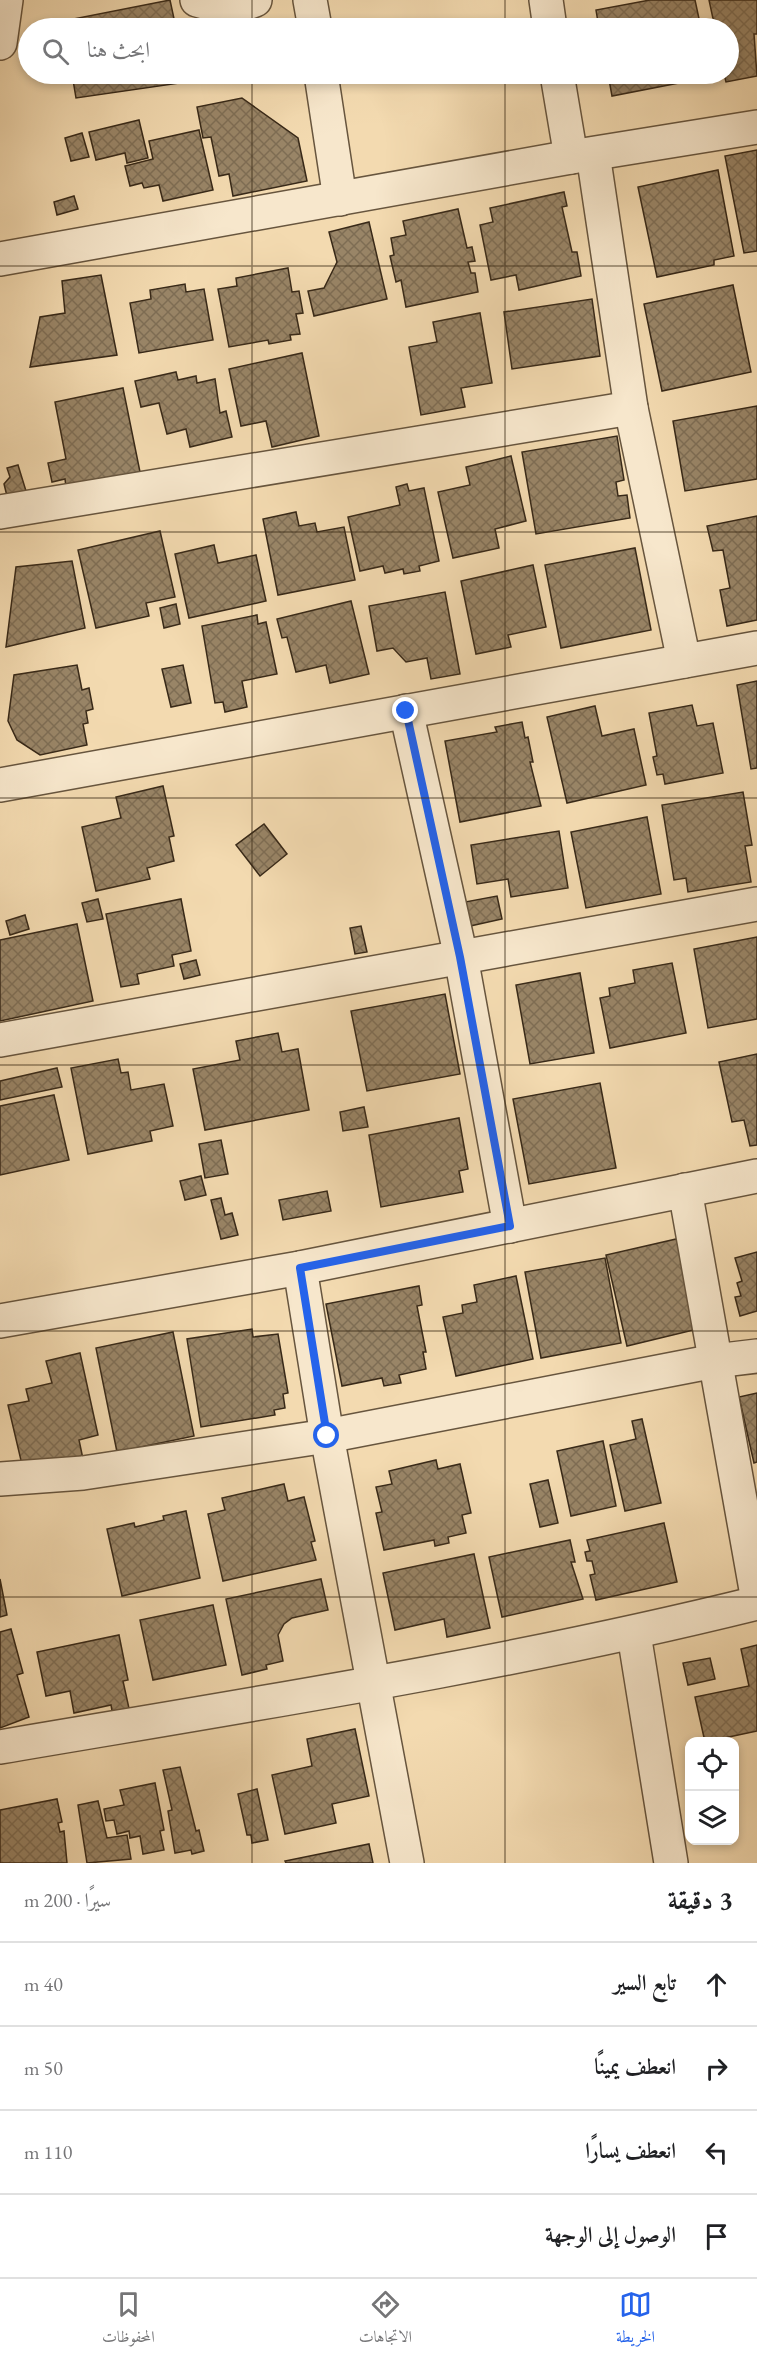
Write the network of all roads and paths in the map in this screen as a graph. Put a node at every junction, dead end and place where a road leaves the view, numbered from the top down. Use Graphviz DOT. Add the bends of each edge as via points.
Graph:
graph roads {
  1 [pos="6,0"];
  2 [pos="197,0"];
  3 [pos="255,0"];
  4 [pos="310,0"];
  5 [pos="546,0"];
  6 [pos="313,18"];
  7 [pos="549,18"];
  8 [pos="0,43"];
  9 [pos="323,84"];
  10 [pos="560,84"];
  11 [pos="757,127"];
  12 [pos="582,156"];
  13 [pos="340,199"];
  14 [pos="0,259"];
  15 [pos="631,408"];
  16 [pos="0,512"];
  17 [pos="757,648"];
  18 [pos="684,661"];
  19 [pos="406,711"];
  20 [pos="0,785"];
  21 [pos="757,904"];
  22 [pos="460,957"];
  23 [pos="0,1040"];
  24 [pos="757,1176"];
  25 [pos="685,1190"];
  26 [pos="510,1226"];
  27 [pos="300,1268"];
  28 [pos="0,1321"];
  29 [pos="757,1356"];
  30 [pos="715,1361"];
  31 [pos="327,1436"];
  32 [pos="0,1479"];
  33 [pos="757,1595"];
  34 [pos="757,1603"];
  35 [pos="634,1634"];
  36 [pos="373,1684"];
  37 [pos="0,1747"];
  38 [pos="407,1863"];
  39 [pos="671,1863"];
  1 -- 8 [label="street"];
  2 -- 3 [label="street" via="230,9"];
  4 -- 6 [label="street"];
  5 -- 7 [label="street"];
  9 -- 13 [label="street"];
  10 -- 12 [label="street"];
  11 -- 12 [label="street"];
  12 -- 13 [label="street"];
  12 -- 15 [label="street"];
  13 -- 14 [label="street"];
  15 -- 16 [label="street"];
  15 -- 18 [label="street"];
  17 -- 18 [label="street"];
  18 -- 19 [label="street"];
  19 -- 20 [label="street"];
  19 -- 22 [label="street"];
  21 -- 22 [label="street"];
  22 -- 23 [label="street"];
  22 -- 26 [label="street"];
  24 -- 25 [label="street"];
  25 -- 26 [label="street"];
  25 -- 30 [label="street"];
  26 -- 27 [label="street"];
  27 -- 28 [label="street"];
  27 -- 31 [label="street"];
  29 -- 30 [label="street"];
  30 -- 31 [label="street"];
  30 -- 33 [label="street"];
  31 -- 32 [label="street" via="83,1473"];
  31 -- 36 [label="street"];
  34 -- 35 [label="street"];
  35 -- 36 [label="street"];
  35 -- 39 [label="street"];
  36 -- 37 [label="street"];
  36 -- 38 [label="street"];
}
